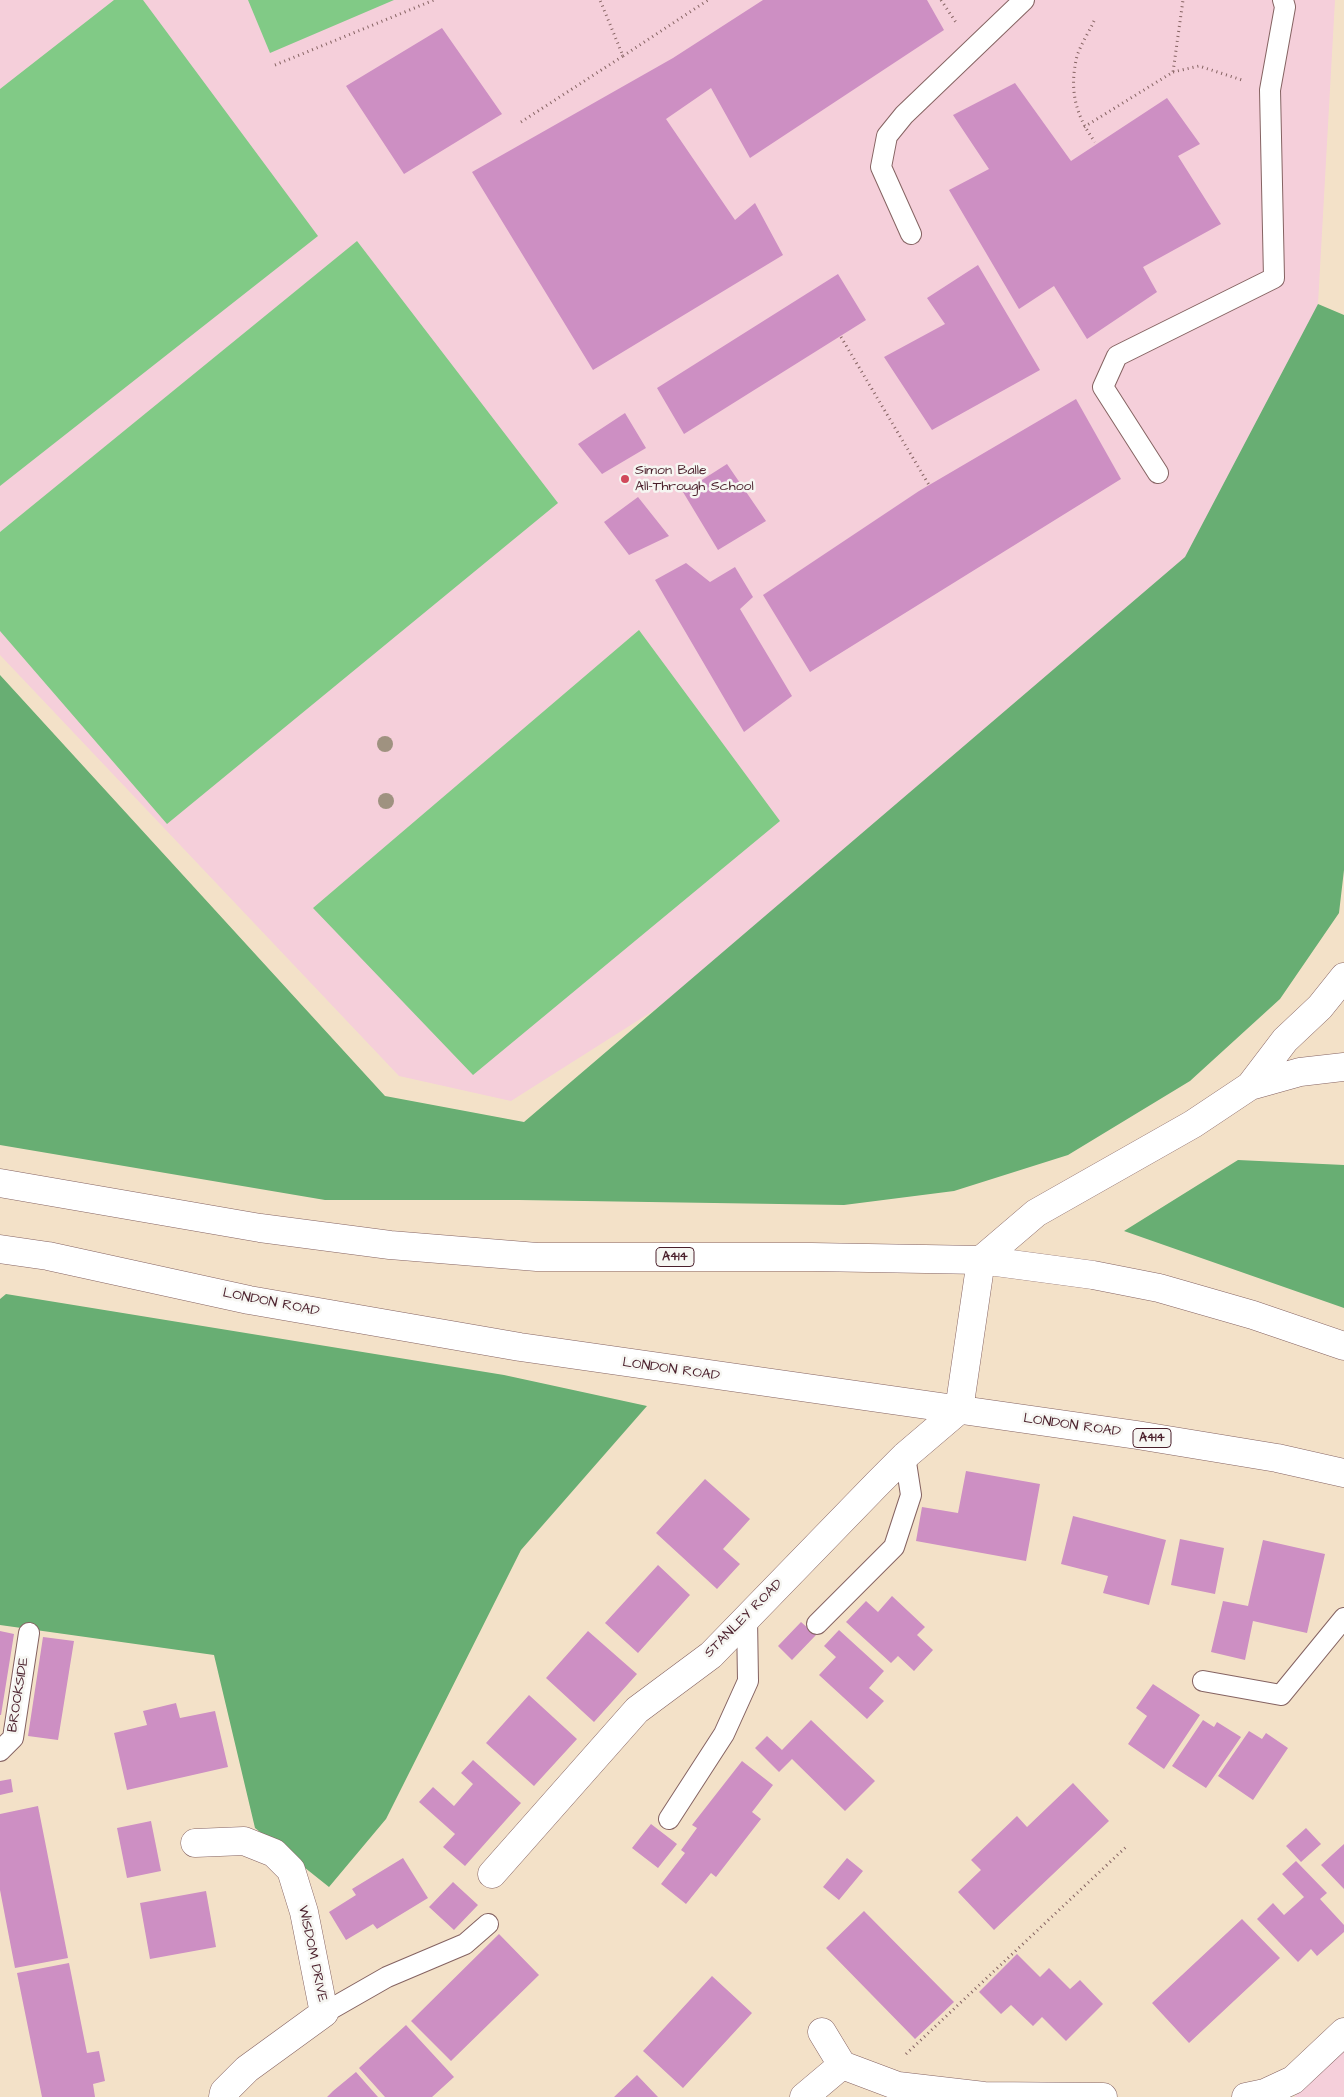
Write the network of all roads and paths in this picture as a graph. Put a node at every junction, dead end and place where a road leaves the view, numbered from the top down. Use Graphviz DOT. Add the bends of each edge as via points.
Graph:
graph roads {
  1 [pos="434,0"];
  2 [pos="600,0"];
  3 [pos="708,0"];
  4 [pos="1024,0"];
  5 [pos="1183,0"];
  6 [pos="1283,0"];
  7 [pos="1094,21"];
  8 [pos="623,56"];
  9 [pos="274,65"];
  10 [pos="1173,72"];
  11 [pos="1270,90"];
  12 [pos="521,122"];
  13 [pos="1084,127"];
  14 [pos="1095,142"];
  15 [pos="911,234"];
  16 [pos="841,337"];
  17 [pos="1158,473"];
  18 [pos="929,485"];
  19 [pos="1344,977"];
  20 [pos="1344,1067"];
  21 [pos="1250,1086"];
  22 [pos="0,1183"];
  23 [pos="4,1255"];
  24 [pos="981,1260"];
  25 [pos="1344,1346"];
  26 [pos="959,1410"];
  27 [pos="905,1456"];
  28 [pos="1344,1474"];
  29 [pos="747,1618"];
  30 [pos="1344,1618"];
  31 [pos="817,1624"];
  32 [pos="29,1633"];
  33 [pos="1203,1681"];
  34 [pos="0,1751"];
  35 [pos="669,1819"];
  36 [pos="195,1843"];
  37 [pos="1126,1847"];
  38 [pos="492,1874"];
  39 [pos="488,1924"];
  40 [pos="324,2013"];
  41 [pos="822,2032"];
  42 [pos="1344,2032"];
  43 [pos="842,2065"];
  44 [pos="889,2082"];
  45 [pos="223,2097"];
  46 [pos="804,2097"];
  47 [pos="1103,2097"];
  48 [pos="1246,2097"];
  1 -- 9 [label="path"];
  2 -- 8 [label="path"];
  3 -- 8 [label="path"];
  4 -- 15 [label="lane" via="904,115 887,136 881,167"];
  5 -- 10 [label="path"];
  6 -- 11 [label="lane" via="1285,6"];
  7 -- 13 [label="path" via="1078,55 1072,92"];
  8 -- 12 [label="path"];
  10 -- 11 [label="path" via="1199,66"];
  10 -- 13 [label="path"];
  11 -- 17 [label="lane" via="1274,278 1117,356 1103,387"];
  13 -- 14 [label="path"];
  16 -- 18 [label="path"];
  19 -- 21 [label="main road" via="1320,1007 1285,1040"];
  20 -- 21 [label="main road" via="1300,1072"];
  21 -- 24 [label="main road" via="1193,1124 1036,1213"];
  22 -- 24 [label="main road, A414" via="260,1228 390,1245 517,1255"];
  23 -- 26 [label="main road, LONDON ROAD / A414" via="48,1256 249,1300 520,1347"];
  24 -- 25 [label="main road, A414" via="1159,1288"];
  24 -- 26 [label="main road"];
  26 -- 27 [label="main road, STANLEY ROAD"];
  26 -- 28 [label="main road, LONDON ROAD / A414" via="1276,1458"];
  27 -- 29 [label="main road, STANLEY ROAD"];
  27 -- 31 [label="lane" via="911,1496 894,1547"];
  29 -- 35 [label="lane" via="748,1682 724,1734"];
  29 -- 38 [label="main road, STANLEY ROAD" via="711,1655 637,1710"];
  30 -- 33 [label="lane" via="1281,1695"];
  32 -- 34 [label="lane, BROOKSIDE" via="13,1738"];
  36 -- 40 [label="main road, WISDOM DRIVE" via="244,1841 274,1853 292,1870 304,1912"];
  37 -- 44 [label="path" via="897,2063"];
  39 -- 40 [label="lane" via="465,1944 387,1977"];
  40 -- 45 [label="main road, WISDOM DRIVE" via="248,2069 224,2092"];
  41 -- 43 [label="main road"];
  42 -- 48 [label="main road" via="1294,2080 1265,2093"];
  43 -- 44 [label="main road"];
  43 -- 46 [label="main road"];
  44 -- 47 [label="main road" via="898,2086 984,2096"];
}
